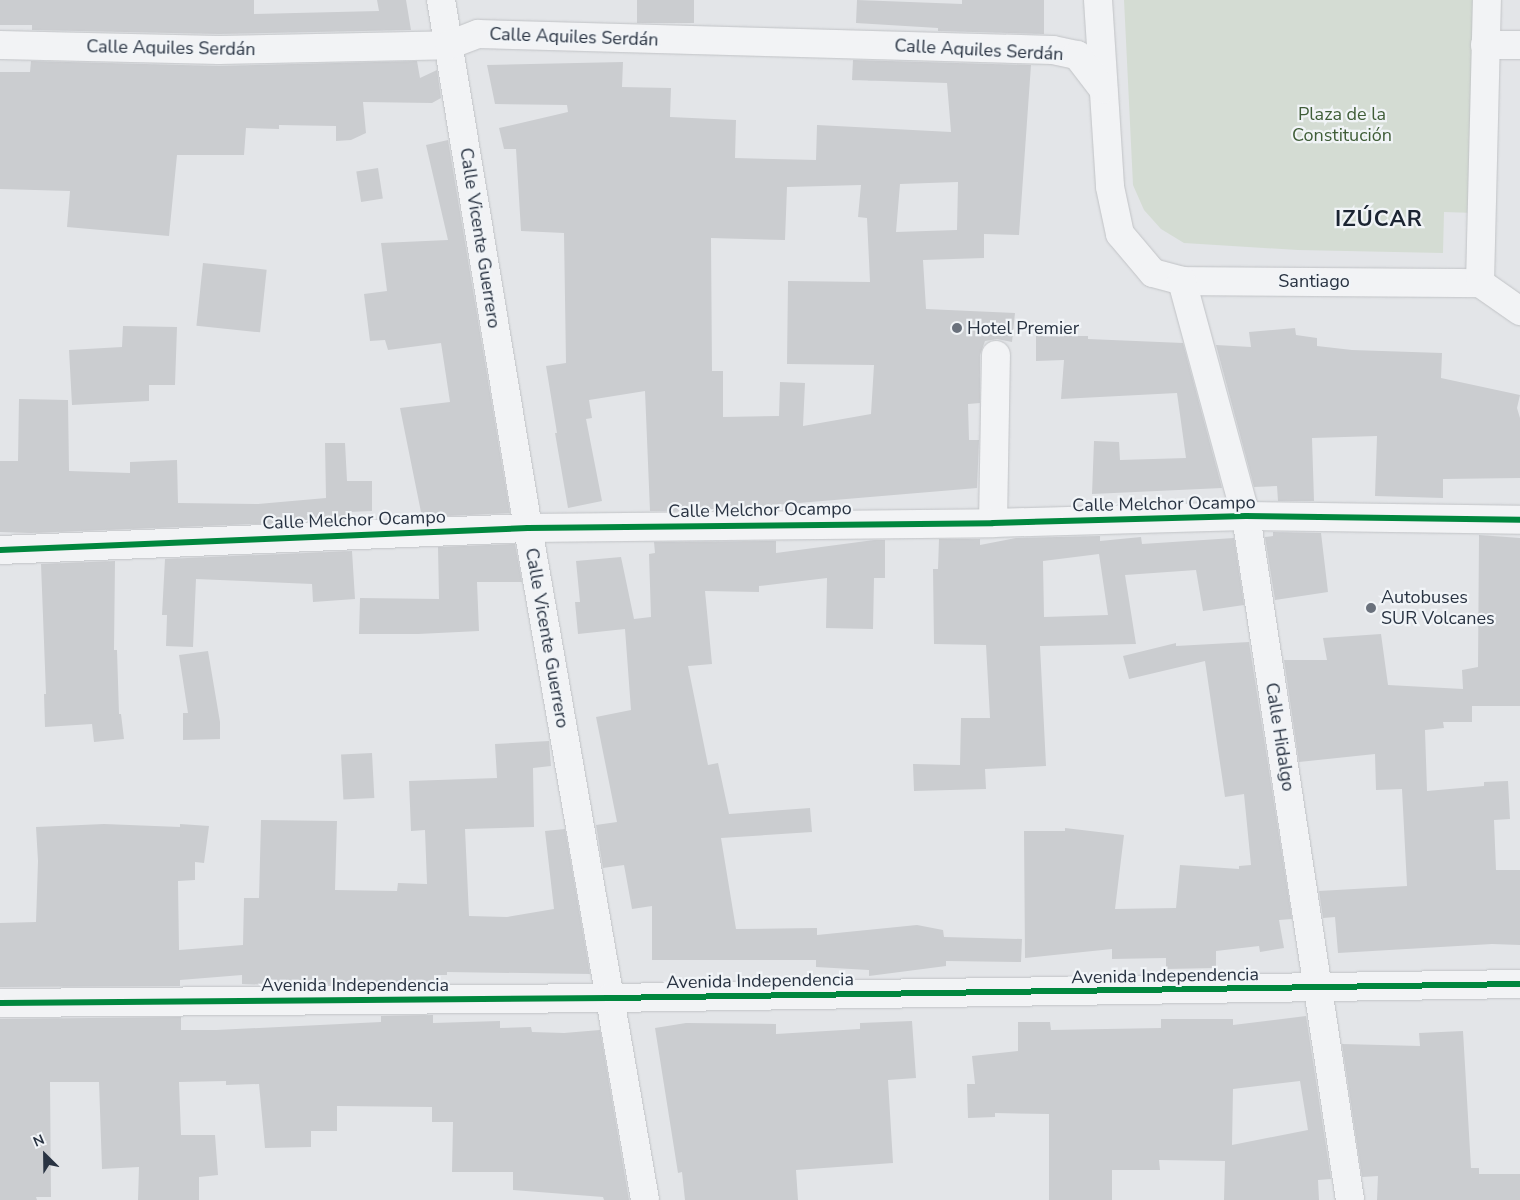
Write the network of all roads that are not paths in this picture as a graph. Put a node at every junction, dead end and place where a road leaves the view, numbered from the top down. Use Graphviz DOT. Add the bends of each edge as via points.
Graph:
graph roads {
  1 [pos="440,0"];
  2 [pos="1098,0"];
  3 [pos="1487,0"];
  4 [pos="0,44"];
  5 [pos="449,45"];
  6 [pos="1485,45"];
  7 [pos="1520,45"];
  8 [pos="1103,89"];
  9 [pos="1182,280"];
  10 [pos="1480,283"];
  11 [pos="1520,312"];
  12 [pos="996,355"];
  13 [pos="1246,516"];
  14 [pos="1520,520"];
  15 [pos="993,522"];
  16 [pos="528,528"];
  17 [pos="0,550"];
  18 [pos="1520,984"];
  19 [pos="1318,988"];
  20 [pos="609,998"];
  21 [pos="0,1003"];
  22 [pos="645,1200"];
  23 [pos="1350,1200"];
  1 -- 5 [label="street, Calle Vicente Guerrero"];
  2 -- 8 [label="street, Santiago"];
  3 -- 6 [label="street"];
  4 -- 5 [label="street, Calle Aquiles Serdán" via="219,50"];
  5 -- 8 [label="street, Calle Aquiles Serdán" via="478,34 1052,50 1077,56"];
  5 -- 16 [label="street, Calle Vicente Guerrero"];
  6 -- 7 [label="street"];
  6 -- 10 [label="street"];
  8 -- 9 [label="street, Santiago" via="1110,188 1120,234 1154,273"];
  9 -- 10 [label="street, Santiago"];
  9 -- 13 [label="street, Calle Hidalgo"];
  10 -- 11 [label="street"];
  12 -- 15 [label="street"];
  13 -- 14 [label="street, Calle Melchor Ocampo"];
  13 -- 15 [label="street, Calle Melchor Ocampo"];
  13 -- 19 [label="street, Calle Hidalgo"];
  15 -- 16 [label="street, Calle Melchor Ocampo"];
  16 -- 17 [label="street, Calle Melchor Ocampo"];
  16 -- 20 [label="street, Calle Vicente Guerrero"];
  18 -- 19 [label="street, Avenida Independencia"];
  19 -- 20 [label="street, Avenida Independencia"];
  19 -- 23 [label="street, Calle Hidalgo"];
  20 -- 21 [label="street, Avenida Independencia"];
  20 -- 22 [label="street, Calle Vicente Guerrero"];
}
